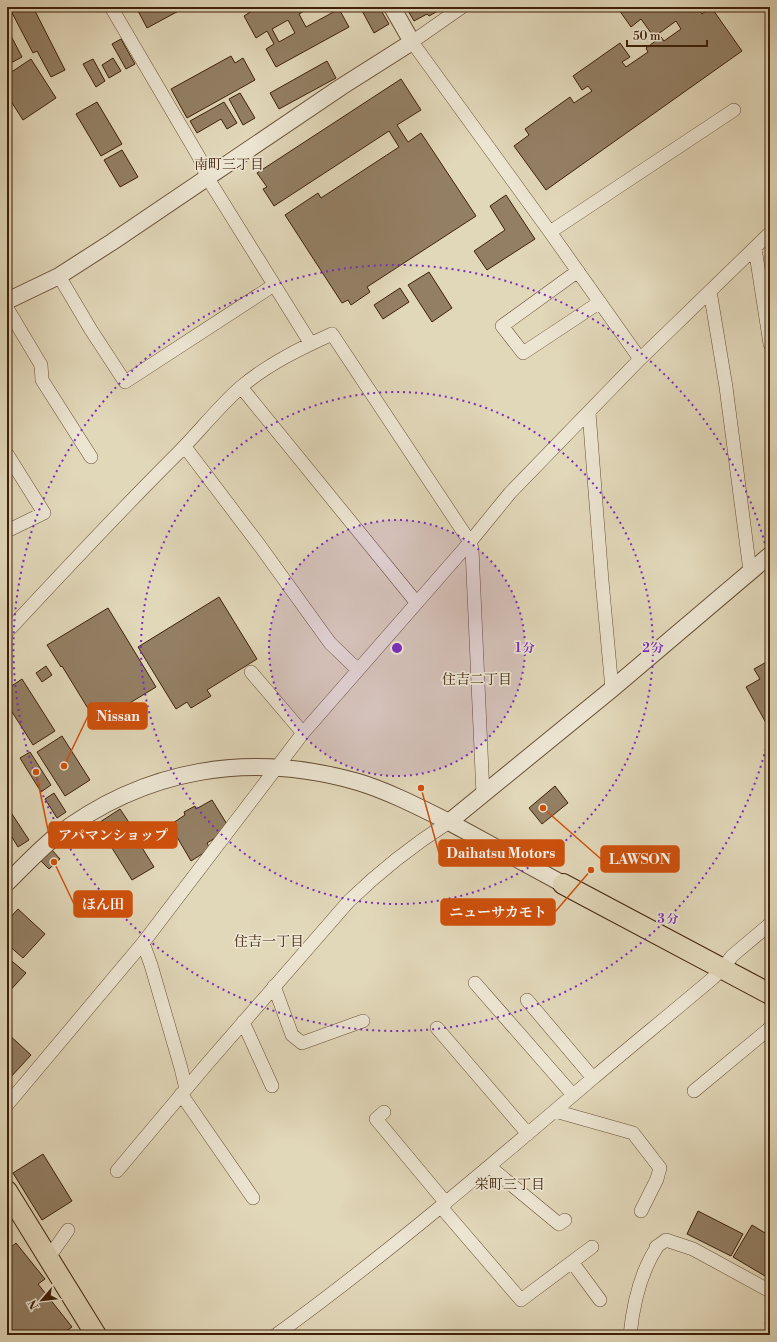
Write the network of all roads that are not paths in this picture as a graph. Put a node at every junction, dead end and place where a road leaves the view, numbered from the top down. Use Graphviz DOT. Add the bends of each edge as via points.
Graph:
graph roads {
  1 [pos="111,7"];
  2 [pos="392,7"];
  3 [pos="462,7"];
  4 [pos="412,42"];
  5 [pos="734,110"];
  6 [pos="207,177"];
  7 [pos="550,232"];
  8 [pos="770,233"];
  9 [pos="755,248"];
  10 [pos="578,272"];
  11 [pos="59,276"];
  12 [pos="274,285"];
  13 [pos="710,291"];
  14 [pos="7,301"];
  15 [pos="600,302"];
  16 [pos="7,308"];
  17 [pos="311,344"];
  18 [pos="770,344"];
  19 [pos="640,358"];
  20 [pos="241,387"];
  21 [pos="589,412"];
  22 [pos="185,446"];
  23 [pos="7,454"];
  24 [pos="91,457"];
  25 [pos="7,531"];
  26 [pos="470,542"];
  27 [pos="770,555"];
  28 [pos="750,571"];
  29 [pos="416,602"];
  30 [pos="7,632"];
  31 [pos="358,670"];
  32 [pos="251,672"];
  33 [pos="612,689"];
  34 [pos="303,733"];
  35 [pos="276,768"];
  36 [pos="483,795"];
  37 [pos="449,822"];
  38 [pos="7,883"];
  39 [pos="564,884"];
  40 [pos="770,924"];
  41 [pos="143,943"];
  42 [pos="723,968"];
  43 [pos="475,983"];
  44 [pos="274,986"];
  45 [pos="770,994"];
  46 [pos="527,1000"];
  47 [pos="363,1021"];
  48 [pos="243,1022"];
  49 [pos="437,1028"];
  50 [pos="770,1028"];
  51 [pos="593,1078"];
  52 [pos="272,1086"];
  53 [pos="694,1091"];
  54 [pos="184,1092"];
  55 [pos="573,1095"];
  56 [pos="7,1105"];
  57 [pos="555,1111"];
  58 [pos="384,1112"];
  59 [pos="528,1134"];
  60 [pos="490,1167"];
  61 [pos="117,1172"];
  62 [pos="8,1195"];
  63 [pos="253,1198"];
  64 [pos="444,1205"];
  65 [pos="640,1211"];
  66 [pos="565,1220"];
  67 [pos="68,1230"];
  68 [pos="592,1247"];
  69 [pos="49,1257"];
  70 [pos="572,1262"];
  71 [pos="770,1291"];
  72 [pos="600,1300"];
  73 [pos="96,1335"];
  74 [pos="276,1335"];
  75 [pos="630,1335"];
  1 -- 6 [label="street" via="199,156"];
  2 -- 4 [label="street"];
  3 -- 4 [label="street"];
  4 -- 6 [label="street"];
  4 -- 7 [label="street"];
  5 -- 7 [label="street"];
  6 -- 11 [label="street"];
  6 -- 12 [label="street"];
  7 -- 10 [label="street"];
  8 -- 9 [label="street"];
  9 -- 13 [label="street"];
  9 -- 18 [label="street"];
  10 -- 15 [label="street"];
  10 -- 15 [label="street" via="502,326 523,353"];
  11 -- 12 [label="street" via="125,382"];
  11 -- 14 [label="street"];
  12 -- 17 [label="street"];
  13 -- 19 [label="street"];
  13 -- 28 [label="street" via="726,387"];
  15 -- 19 [label="street"];
  16 -- 24 [label="street" via="42,365 42,380"];
  17 -- 20 [label="street" via="268,367"];
  17 -- 26 [label="street" via="332,334"];
  19 -- 21 [label="street"];
  20 -- 22 [label="street"];
  20 -- 29 [label="street"];
  21 -- 26 [label="street" via="510,493"];
  21 -- 33 [label="street"];
  22 -- 30 [label="street"];
  22 -- 31 [label="street" via="330,643"];
  23 -- 25 [label="street" via="44,513"];
  26 -- 29 [label="street"];
  26 -- 36 [label="street"];
  27 -- 28 [label="street"];
  28 -- 33 [label="street"];
  29 -- 31 [label="street"];
  31 -- 34 [label="street"];
  32 -- 34 [label="street"];
  33 -- 36 [label="street"];
  34 -- 35 [label="street"];
  35 -- 37 [label="street" via="360,783"];
  35 -- 38 [label="street" via="221,769 157,782 125,794 91,812 54,838"];
  35 -- 41 [label="street"];
  36 -- 37 [label="street"];
  37 -- 39 [label="street"];
  37 -- 44 [label="street" via="417,843 368,882"];
  39 -- 42 [label="main road"];
  40 -- 42 [label="street" via="732,956"];
  41 -- 54 [label="street" via="152,965 181,1068"];
  41 -- 56 [label="street"];
  42 -- 45 [label="main road"];
  42 -- 51 [label="street"];
  43 -- 55 [label="street"];
  44 -- 47 [label="street" via="292,1036 302,1043"];
  44 -- 48 [label="street"];
  46 -- 51 [label="street"];
  48 -- 52 [label="street"];
  48 -- 54 [label="street"];
  49 -- 59 [label="street"];
  50 -- 53 [label="street"];
  51 -- 55 [label="street"];
  54 -- 61 [label="street"];
  54 -- 63 [label="street"];
  55 -- 57 [label="street"];
  57 -- 59 [label="street"];
  57 -- 65 [label="street" via="633,1133 660,1168"];
  58 -- 64 [label="street" via="376,1120"];
  59 -- 60 [label="street"];
  60 -- 64 [label="street"];
  60 -- 66 [label="street" via="559,1224"];
  62 -- 69 [label="main road"];
  64 -- 70 [label="street" via="521,1300"];
  64 -- 74 [label="street"];
  67 -- 69 [label="street"];
  68 -- 70 [label="street"];
  69 -- 73 [label="main road"];
  70 -- 72 [label="street"];
  71 -- 75 [label="street" via="693,1249 666,1240 656,1247 650,1258 638,1290"];
}
